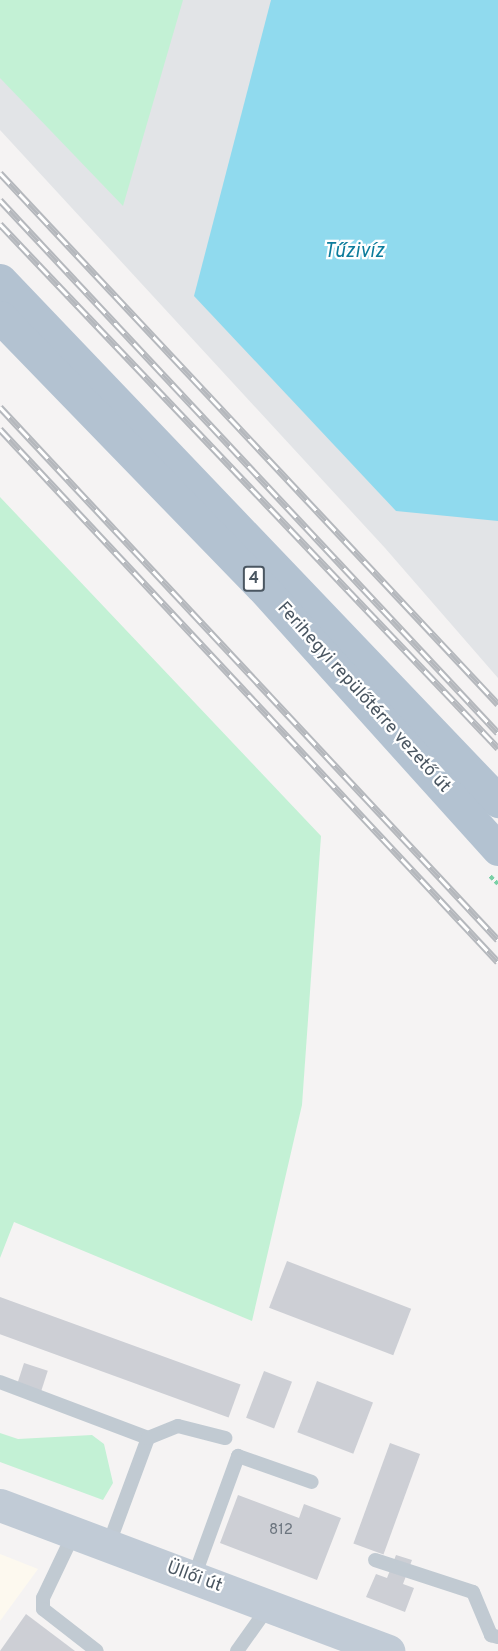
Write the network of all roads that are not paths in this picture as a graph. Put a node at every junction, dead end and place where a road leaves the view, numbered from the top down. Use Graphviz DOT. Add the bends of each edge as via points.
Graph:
graph roads {
  1 [pos="0,280"];
  2 [pos="0,317"];
  3 [pos="423,764"];
  4 [pos="498,801"];
  5 [pos="498,835"];
  6 [pos="498,849"];
  7 [pos="0,1382"];
  8 [pos="148,1438"];
  9 [pos="225,1438"];
  10 [pos="312,1482"];
  11 [pos="0,1505"];
  12 [pos="74,1533"];
  13 [pos="108,1546"];
  14 [pos="375,1560"];
  15 [pos="194,1577"];
  16 [pos="269,1606"];
  17 [pos="498,1638"];
  18 [pos="98,1651"];
  19 [pos="237,1651"];
  20 [pos="389,1651"];
  1 -- 4 [label="main road, Ferihegyi repülőtérre vezető út / 4"];
  2 -- 3 [label="main road, Ferihegyi repülőtérre vezető út / 4" via="261,586"];
  3 -- 5 [label="lane" via="463,797"];
  3 -- 6 [label="main road, Ferihegyi repülőtérre vezető út / 4"];
  7 -- 8 [label="lane"];
  8 -- 9 [label="lane" via="178,1426"];
  8 -- 13 [label="lane"];
  10 -- 15 [label="lane" via="238,1456"];
  11 -- 12 [label="main road, Üllői út"];
  12 -- 13 [label="main road, Üllői út"];
  12 -- 18 [label="lane" via="43,1598 43,1609"];
  13 -- 15 [label="main road, Üllői út"];
  14 -- 17 [label="lane" via="473,1593 491,1635"];
  15 -- 16 [label="main road, Üllői út"];
  16 -- 19 [label="lane"];
  16 -- 20 [label="main road, Üllői út"];
}
